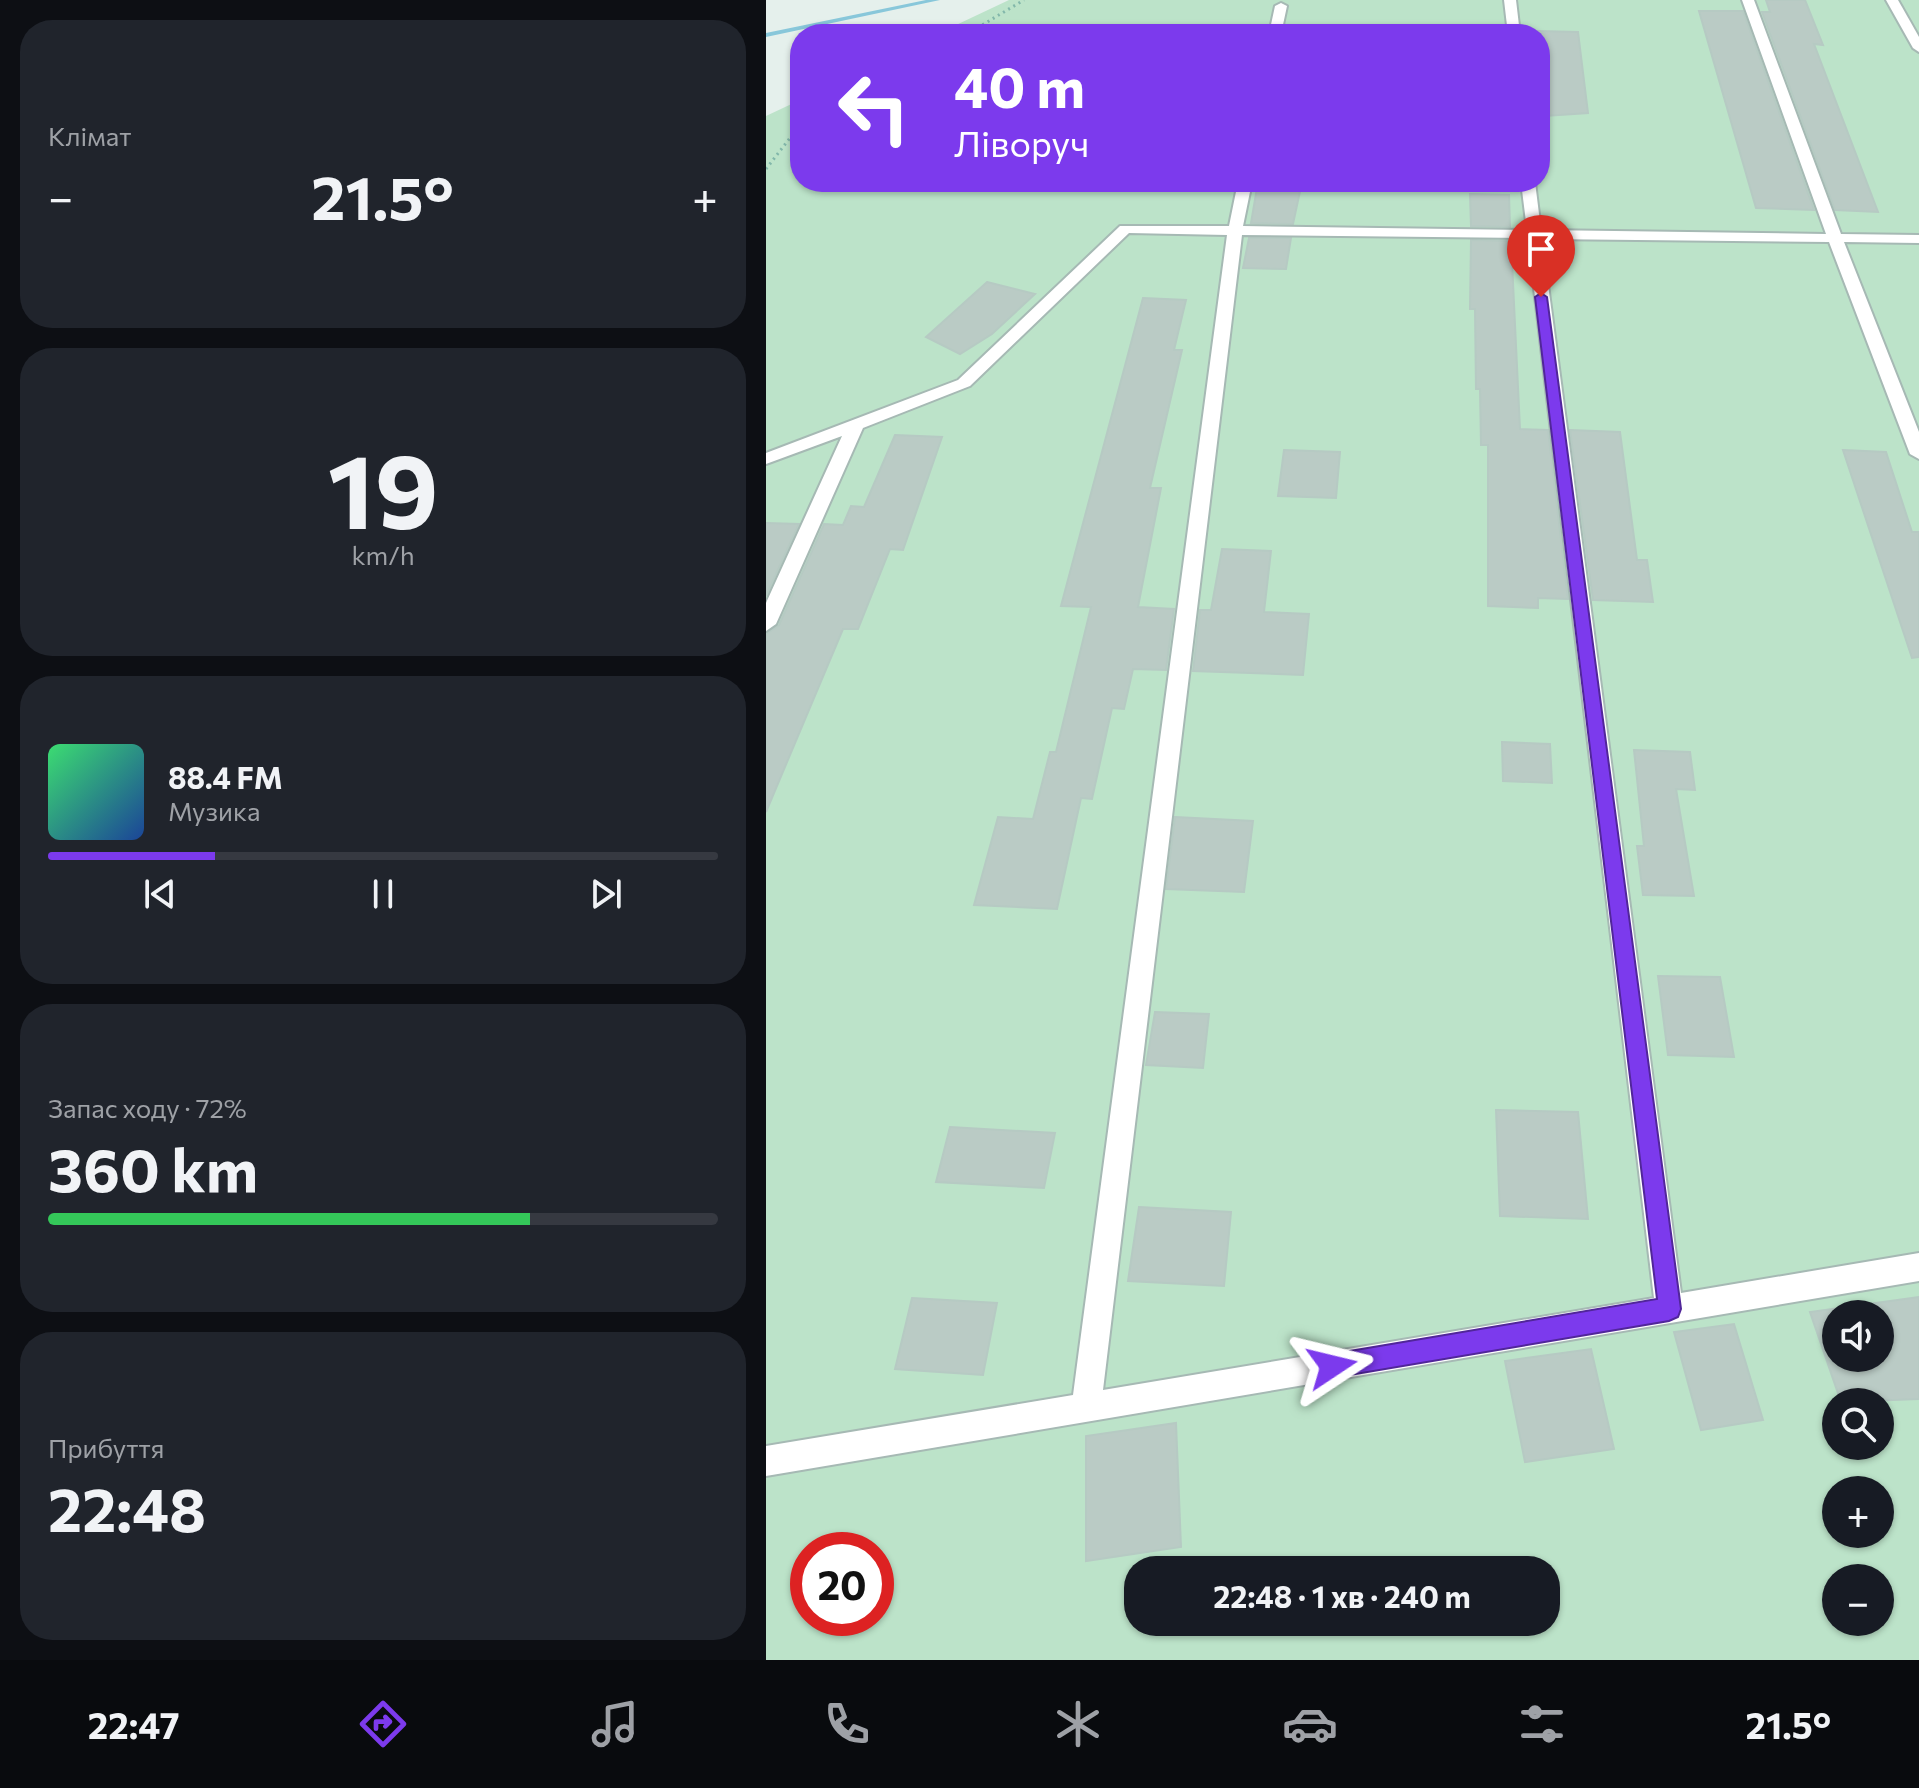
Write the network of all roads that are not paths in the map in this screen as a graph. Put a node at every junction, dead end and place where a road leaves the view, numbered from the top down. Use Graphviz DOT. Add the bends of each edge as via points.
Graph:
graph roads {
  1 [pos="1510,0"];
  2 [pos="1748,0"];
  3 [pos="1892,0"];
  4 [pos="1281,6"];
  5 [pos="1277,24"];
  6 [pos="1513,24"];
  7 [pos="1919,48"];
  8 [pos="1243,192"];
  9 [pos="1529,192"];
  10 [pos="1235,230"];
  11 [pos="1533,234"];
  12 [pos="1835,238"];
  13 [pos="1919,239"];
  14 [pos="856,424"];
  15 [pos="1919,454"];
  16 [pos="766,459"];
  17 [pos="766,624"];
  18 [pos="1919,1267"];
  19 [pos="1669,1309"];
  20 [pos="1086,1407"];
  21 [pos="766,1461"];
  1 -- 6 [label="lane"];
  2 -- 12 [label="lane"];
  3 -- 7 [label="street"];
  4 -- 5 [label="lane"];
  8 -- 10 [label="lane"];
  9 -- 11 [label="lane"];
  10 -- 11 [label="lane"];
  10 -- 14 [label="lane" via="1125,229 964,383"];
  10 -- 20 [label="lane"];
  11 -- 12 [label="lane"];
  11 -- 19 [label="lane"];
  12 -- 13 [label="lane"];
  12 -- 15 [label="lane"];
  14 -- 16 [label="lane"];
  14 -- 17 [label="lane"];
  18 -- 19 [label="lane"];
  19 -- 20 [label="lane"];
  20 -- 21 [label="lane"];
}
